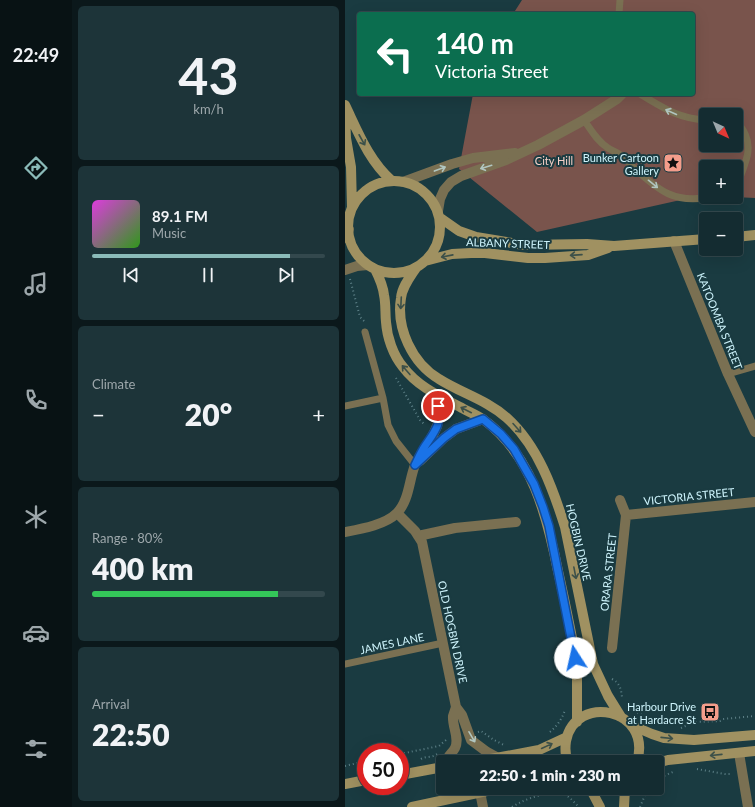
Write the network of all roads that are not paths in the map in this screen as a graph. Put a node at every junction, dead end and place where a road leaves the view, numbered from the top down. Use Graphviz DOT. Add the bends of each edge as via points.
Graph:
graph roads {
  1 [pos="620,0"];
  2 [pos="619,12"];
  3 [pos="620,96"];
  4 [pos="643,96"];
  5 [pos="345,105"];
  6 [pos="345,113"];
  7 [pos="699,119"];
  8 [pos="584,120"];
  9 [pos="743,129"];
  10 [pos="521,152"];
  11 [pos="743,168"];
  12 [pos="392,181"];
  13 [pos="403,182"];
  14 [pos="699,198"];
  15 [pos="352,210"];
  16 [pos="438,214"];
  17 [pos="347,233"];
  18 [pos="755,235"];
  19 [pos="743,236"];
  20 [pos="699,239"];
  21 [pos="674,241"];
  22 [pos="614,246"];
  23 [pos="425,261"];
  24 [pos="372,267"];
  25 [pos="416,268"];
  26 [pos="346,273"];
  27 [pos="367,329"];
  28 [pos="755,366"];
  29 [pos="729,374"];
  30 [pos="436,395"];
  31 [pos="383,398"];
  32 [pos="345,406"];
  33 [pos="483,419"];
  34 [pos="755,432"];
  35 [pos="415,465"];
  36 [pos="620,500"];
  37 [pos="755,502"];
  38 [pos="397,513"];
  39 [pos="626,515"];
  40 [pos="516,522"];
  41 [pos="345,532"];
  42 [pos="418,536"];
  43 [pos="443,643"];
  44 [pos="612,648"];
  45 [pos="345,664"];
  46 [pos="456,707"];
  47 [pos="621,716"];
  48 [pos="577,722"];
  49 [pos="631,725"];
  50 [pos="755,735"];
  51 [pos="567,737"];
  52 [pos="755,751"];
  53 [pos="739,753"];
  54 [pos="449,755"];
  55 [pos="491,755"];
  56 [pos="518,755"];
  57 [pos="566,755"];
  58 [pos="639,755"];
  59 [pos="664,761"];
  60 [pos="436,768"];
  61 [pos="409,773"];
  62 [pos="357,782"];
  63 [pos="345,784"];
  64 [pos="461,795"];
  65 [pos="482,795"];
  66 [pos="594,795"];
  67 [pos="625,795"];
  68 [pos="412,807"];
  69 [pos="483,807"];
  70 [pos="600,807"];
  71 [pos="624,807"];
  72 [pos="748,807"];
  1 -- 2 [label="lane"];
  3 -- 8 [label="street"];
  7 -- 4 [label="lane, one-way" via="671,113"];
  5 -- 12 [label="main road, one-way" via="371,156"];
  6 -- 15 [label="main road" via="351,167"];
  8 -- 10 [label="street"];
  8 -- 14 [label="lane, one-way" via="598,140 623,157 658,188 674,197"];
  9 -- 11 [label="lane" via="749,150"];
  13 -- 10 [label="street, one-way" via="473,158"];
  10 -- 16 [label="street, one-way" via="451,182 442,194"];
  12 -- 13 [label="main road"];
  12 -- 15 [label="main road" via="368,190"];
  13 -- 16 [label="main road" via="424,192"];
  15 -- 17 [label="main road"];
  16 -- 22 [label="main road, ALBANY STREET" via="459,231 495,241 524,245"];
  16 -- 23 [label="main road" via="438,241"];
  17 -- 24 [label="main road" via="358,255"];
  18 -- 19 [label="main road"];
  20 -- 21 [label="main road, ALBANY STREET"];
  21 -- 22 [label="main road, ALBANY STREET"];
  21 -- 29 [label="street, KATOOMBA STREET"];
  22 -- 23 [label="main road, ALBANY STREET, one-way" via="588,255 528,258 471,253 452,254"];
  23 -- 25 [label="main road"];
  24 -- 25 [label="main road" via="389,273"];
  24 -- 26 [label="street" via="357,266"];
  30 -- 24 [label="main road, one-way" via="414,379 395,354 386,324 384,294"];
  25 -- 47 [label="main road, HOGBIN DRIVE, one-way" via="401,296 400,314 408,344 425,368 437,378 494,407 507,418 520,431 536,455 565,527 593,664"];
  27 -- 31 [label="lane"];
  28 -- 29 [label="lane"];
  29 -- 34 [label="street, KATOOMBA STREET"];
  33 -- 30 [label="main road, one-way"];
  30 -- 35 [label="street" via="440,416 435,432"];
  31 -- 32 [label="lane"];
  31 -- 35 [label="lane" via="388,425 396,441"];
  33 -- 35 [label="street" via="456,429"];
  33 -- 48 [label="main road" via="514,449 534,484 549,526 576,661"];
  35 -- 38 [label="street" via="405,500"];
  36 -- 39 [label="street, ORARA STREET"];
  37 -- 39 [label="street, VICTORIA STREET"];
  38 -- 41 [label="street" via="373,526"];
  38 -- 42 [label="street, OLD HOGBIN DRIVE"];
  39 -- 44 [label="street, ORARA STREET"];
  40 -- 42 [label="street" via="455,528"];
  42 -- 43 [label="street, OLD HOGBIN DRIVE" via="422,542"];
  43 -- 45 [label="lane, JAMES LANE"];
  43 -- 46 [label="street, OLD HOGBIN DRIVE"];
  46 -- 54 [label="street, OLD HOGBIN DRIVE" via="453,716 457,736 455,748"];
  46 -- 55 [label="street, one-way" via="462,715 471,740"];
  47 -- 48 [label="main road" via="610,712 598,712 587,715"];
  47 -- 49 [label="main road, HOGBIN DRIVE"];
  48 -- 51 [label="main road"];
  49 -- 50 [label="main road, one-way" via="665,738 694,740"];
  49 -- 58 [label="main road" via="639,744"];
  56 -- 51 [label="main road, one-way" via="539,750"];
  51 -- 57 [label="main road"];
  52 -- 53 [label="main road"];
  53 -- 59 [label="main road, one-way"];
  53 -- 72 [label="street"];
  60 -- 61 [label="main road"];
  62 -- 63 [label="main road"];
  64 -- 68 [label="main road"];
  65 -- 69 [label="street"];
  66 -- 70 [label="main road"];
  67 -- 71 [label="main road"];
}
